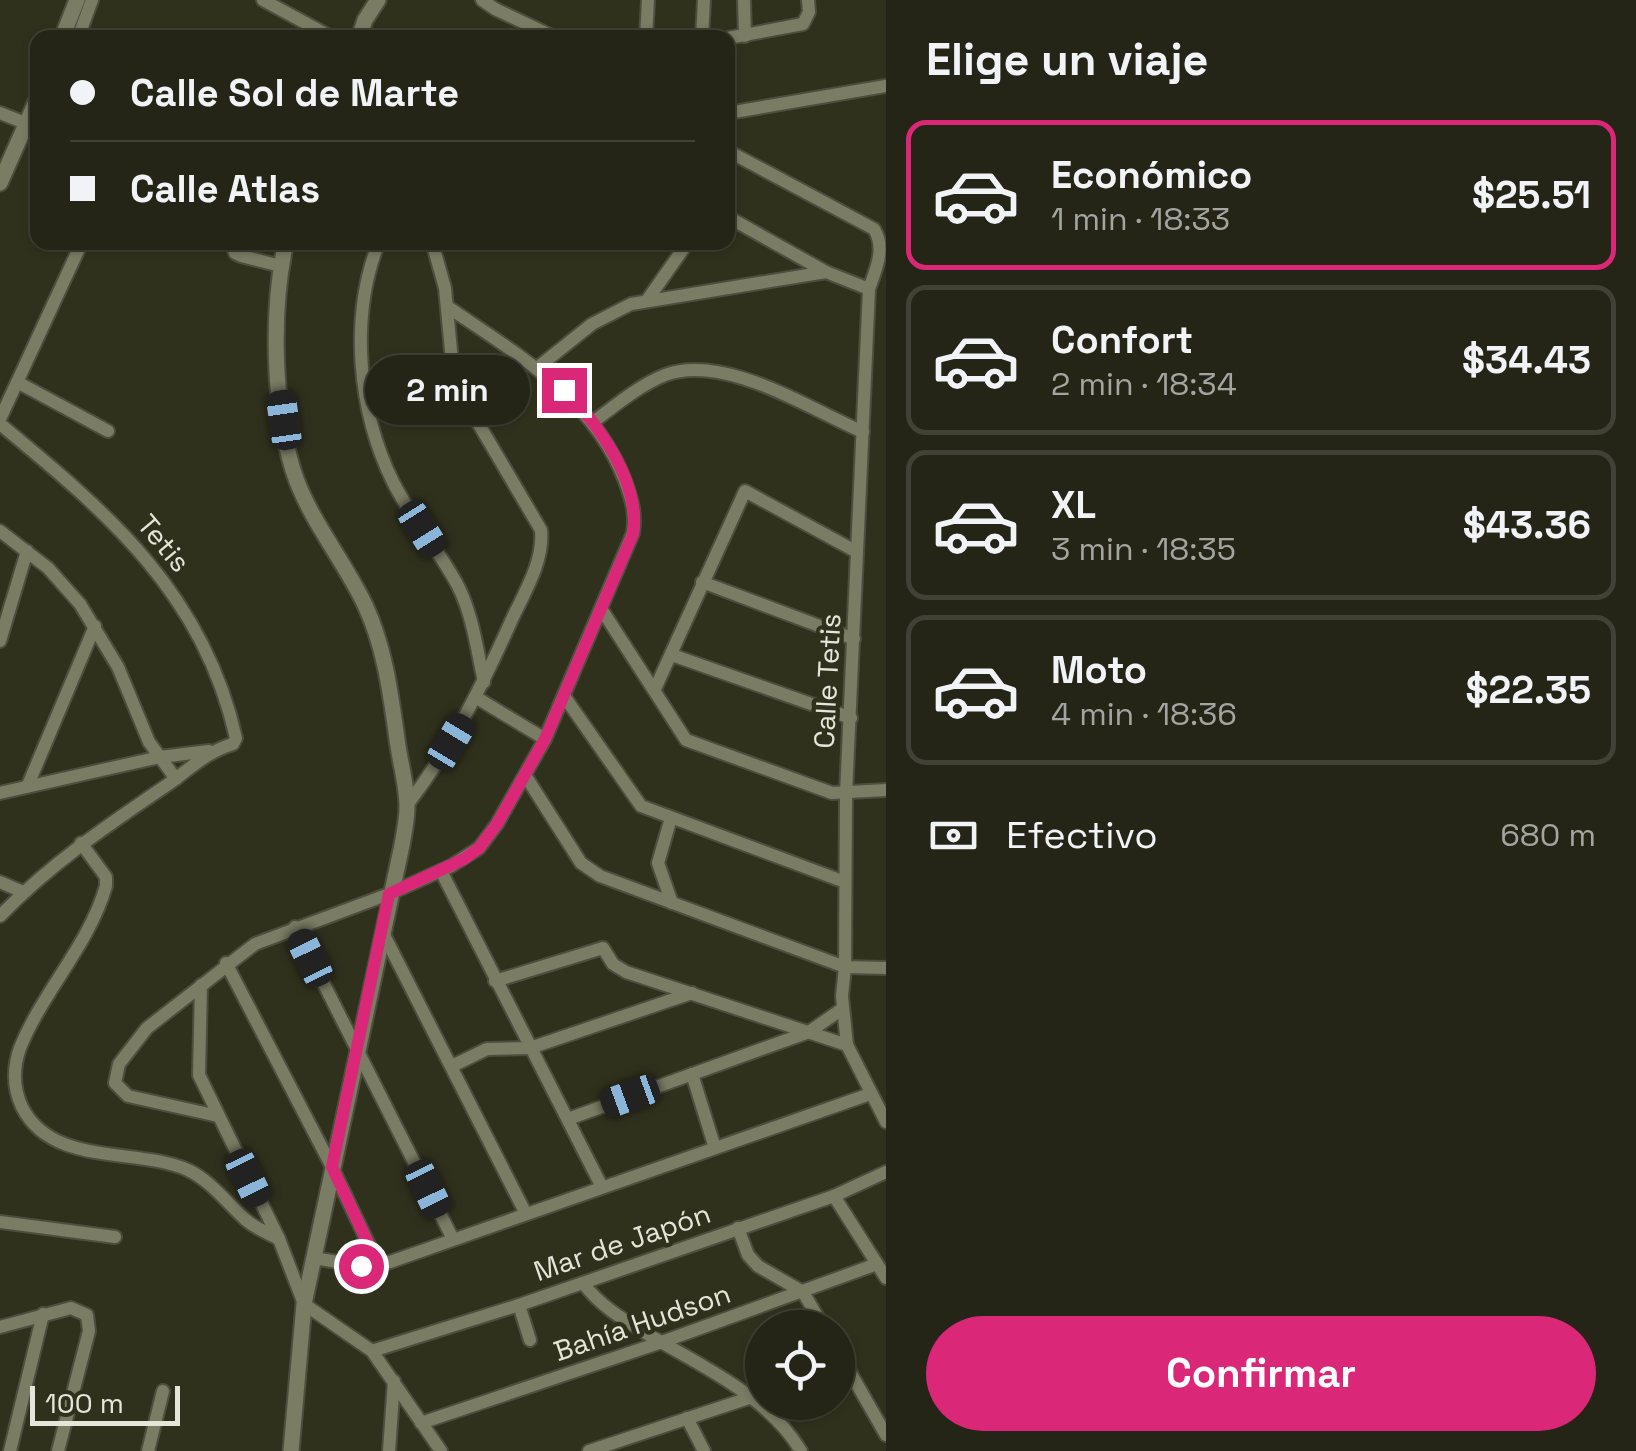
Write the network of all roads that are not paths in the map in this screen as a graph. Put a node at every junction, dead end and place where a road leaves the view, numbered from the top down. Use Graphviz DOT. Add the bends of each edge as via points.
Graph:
graph roads {
  1 [pos="77,0"];
  2 [pos="92,0"];
  3 [pos="263,0"];
  4 [pos="378,0"];
  5 [pos="482,0"];
  6 [pos="648,0"];
  7 [pos="704,0"];
  8 [pos="744,0"];
  9 [pos="808,0"];
  10 [pos="65,30"];
  11 [pos="81,30"];
  12 [pos="307,30"];
  13 [pos="362,30"];
  14 [pos="539,30"];
  15 [pos="646,30"];
  16 [pos="702,30"];
  17 [pos="745,36"];
  18 [pos="735,37"];
  19 [pos="886,86"];
  20 [pos="0,112"];
  21 [pos="735,112"];
  22 [pos="30,125"];
  23 [pos="30,130"];
  24 [pos="735,156"];
  25 [pos="0,183"];
  26 [pos="735,222"];
  27 [pos="78,250"];
  28 [pos="234,250"];
  29 [pos="284,250"];
  30 [pos="377,250"];
  31 [pos="435,250"];
  32 [pos="682,250"];
  33 [pos="281,266"];
  34 [pos="826,272"];
  35 [pos="869,289"];
  36 [pos="648,300"];
  37 [pos="448,307"];
  38 [pos="537,368"];
  39 [pos="20,383"];
  40 [pos="0,422"];
  41 [pos="593,422"];
  42 [pos="108,430"];
  43 [pos="862,432"];
  44 [pos="0,530"];
  45 [pos="26,551"];
  46 [pos="857,552"];
  47 [pos="702,582"];
  48 [pos="602,610"];
  49 [pos="94,626"];
  50 [pos="854,639"];
  51 [pos="0,641"];
  52 [pos="672,655"];
  53 [pos="484,682"];
  54 [pos="655,689"];
  55 [pos="564,696"];
  56 [pos="477,698"];
  57 [pos="851,718"];
  58 [pos="545,739"];
  59 [pos="212,750"];
  60 [pos="160,757"];
  61 [pos="525,775"];
  62 [pos="176,779"];
  63 [pos="28,784"];
  64 [pos="886,790"];
  65 [pos="0,793"];
  66 [pos="846,794"];
  67 [pos="407,805"];
  68 [pos="671,818"];
  69 [pos="81,844"];
  70 [pos="440,871"];
  71 [pos="0,882"];
  72 [pos="845,882"];
  73 [pos="23,892"];
  74 [pos="389,894"];
  75 [pos="672,902"];
  76 [pos="0,916"];
  77 [pos="295,928"];
  78 [pos="382,933"];
  79 [pos="226,963"];
  80 [pos="845,967"];
  81 [pos="886,968"];
  82 [pos="495,981"];
  83 [pos="201,985"];
  84 [pos="694,992"];
  85 [pos="842,1009"];
  86 [pos="808,1032"];
  87 [pos="848,1046"];
  88 [pos="530,1048"];
  89 [pos="356,1050"];
  90 [pos="452,1066"];
  91 [pos="692,1074"];
  92 [pos="870,1094"];
  93 [pos="218,1116"];
  94 [pos="568,1118"];
  95 [pos="886,1122"];
  96 [pos="715,1148"];
  97 [pos="332,1167"];
  98 [pos="886,1172"];
  99 [pos="602,1187"];
  100 [pos="834,1196"];
  101 [pos="526,1214"];
  102 [pos="0,1222"];
  103 [pos="738,1228"];
  104 [pos="115,1237"];
  105 [pos="453,1238"];
  106 [pos="279,1239"];
  107 [pos="314,1258"];
  108 [pos="378,1264"];
  109 [pos="878,1264"];
  110 [pos="886,1278"];
  111 [pos="584,1283"];
  112 [pos="803,1292"];
  113 [pos="304,1304"];
  114 [pos="520,1305"];
  115 [pos="814,1310"];
  116 [pos="43,1314"];
  117 [pos="0,1326"];
  118 [pos="530,1340"];
  119 [pos="662,1342"];
  120 [pos="372,1351"];
  121 [pos="394,1381"];
  122 [pos="855,1381"];
  123 [pos="163,1391"];
  124 [pos="745,1393"];
  125 [pos="745,1399"];
  126 [pos="687,1418"];
  127 [pos="777,1420"];
  128 [pos="421,1423"];
  129 [pos="886,1435"];
  130 [pos="10,1451"];
  131 [pos="58,1451"];
  132 [pos="148,1451"];
  133 [pos="291,1451"];
  134 [pos="389,1451"];
  135 [pos="440,1451"];
  136 [pos="589,1451"];
  137 [pos="704,1451"];
  138 [pos="801,1451"];
  1 -- 10 [label="street"];
  2 -- 11 [label="street"];
  3 -- 12 [label="street"];
  4 -- 13 [label="street"];
  5 -- 14 [label="street"];
  6 -- 15 [label="street"];
  7 -- 16 [label="street"];
  8 -- 17 [label="street"];
  9 -- 17 [label="street" via="803,24"];
  17 -- 18 [label="street"];
  19 -- 21 [label="street"];
  20 -- 22 [label="street"];
  23 -- 25 [label="street"];
  24 -- 35 [label="street, Calle Tetis" via="878,234"];
  26 -- 34 [label="street"];
  27 -- 39 [label="street"];
  28 -- 33 [label="street"];
  29 -- 33 [label="street"];
  30 -- 53 [label="street" via="362,327 375,440 394,484 458,587"];
  31 -- 37 [label="street"];
  32 -- 36 [label="street"];
  33 -- 67 [label="street" via="279,385 290,454 300,487 378,638"];
  34 -- 35 [label="street"];
  34 -- 36 [label="street"];
  35 -- 43 [label="street, Calle Tetis"];
  36 -- 38 [label="street" via="592,324"];
  37 -- 38 [label="street"];
  37 -- 53 [label="street" via="454,382 541,530 532,575"];
  38 -- 41 [label="street"];
  39 -- 40 [label="street"];
  39 -- 42 [label="street"];
  40 -- 59 [label="street, Tetis" via="117,524 172,590 205,651 235,733 234,744"];
  41 -- 43 [label="street" via="650,382 708,368"];
  41 -- 48 [label="street" via="619,466 636,517"];
  43 -- 46 [label="street, Calle Tetis"];
  44 -- 45 [label="street"];
  45 -- 49 [label="street" via="67,587"];
  45 -- 51 [label="street"];
  46 -- 47 [label="street" via="744,491"];
  46 -- 50 [label="street, Calle Tetis"];
  47 -- 50 [label="street"];
  47 -- 52 [label="street"];
  48 -- 54 [label="street"];
  48 -- 55 [label="street"];
  49 -- 60 [label="street"];
  49 -- 63 [label="street"];
  50 -- 57 [label="street, Calle Tetis"];
  52 -- 54 [label="street"];
  52 -- 57 [label="street"];
  53 -- 56 [label="street"];
  54 -- 66 [label="street" via="686,740"];
  55 -- 58 [label="street"];
  55 -- 68 [label="street" via="635,800"];
  56 -- 58 [label="street"];
  56 -- 67 [label="street"];
  57 -- 66 [label="street, Calle Tetis"];
  58 -- 61 [label="street"];
  59 -- 60 [label="street"];
  59 -- 62 [label="street"];
  60 -- 62 [label="street"];
  60 -- 63 [label="street"];
  61 -- 70 [label="street" via="479,848"];
  61 -- 75 [label="street" via="580,863"];
  62 -- 69 [label="street"];
  63 -- 65 [label="street"];
  64 -- 66 [label="street"];
  66 -- 72 [label="street, Calle Tetis"];
  67 -- 74 [label="street"];
  68 -- 72 [label="street"];
  68 -- 75 [label="street" via="658,862"];
  69 -- 73 [label="street"];
  69 -- 106 [label="street" via="106,886 18,1053 14,1075 21,1105 54,1139 190,1171 249,1223"];
  70 -- 74 [label="street"];
  70 -- 82 [label="street"];
  71 -- 73 [label="street"];
  72 -- 80 [label="street, Calle Tetis"];
  73 -- 76 [label="street"];
  74 -- 77 [label="street"];
  74 -- 78 [label="street"];
  75 -- 80 [label="street"];
  77 -- 79 [label="street"];
  77 -- 89 [label="street"];
  78 -- 89 [label="street"];
  78 -- 90 [label="street"];
  79 -- 83 [label="street"];
  79 -- 97 [label="street"];
  80 -- 81 [label="street"];
  80 -- 85 [label="street, Calle Tetis"];
  82 -- 84 [label="street" via="603,948 619,969"];
  82 -- 88 [label="street"];
  83 -- 93 [label="street" via="199,1075"];
  83 -- 93 [label="street" via="147,1028 120,1064 116,1082 128,1096"];
  84 -- 86 [label="street"];
  84 -- 88 [label="street"];
  85 -- 86 [label="street"];
  85 -- 87 [label="street, Calle Tetis"];
  86 -- 87 [label="street"];
  86 -- 91 [label="street"];
  87 -- 92 [label="street, Calle Tetis"];
  88 -- 90 [label="street" via="487,1050"];
  88 -- 94 [label="street"];
  89 -- 97 [label="street"];
  89 -- 105 [label="street"];
  90 -- 101 [label="street"];
  91 -- 94 [label="street"];
  91 -- 96 [label="street"];
  92 -- 95 [label="street, Calle Tetis"];
  92 -- 96 [label="street"];
  93 -- 106 [label="street"];
  94 -- 99 [label="street"];
  96 -- 99 [label="street"];
  97 -- 107 [label="street"];
  97 -- 108 [label="street"];
  98 -- 100 [label="street, Mar de Japón"];
  99 -- 101 [label="street"];
  100 -- 103 [label="street, Mar de Japón"];
  100 -- 109 [label="street"];
  101 -- 105 [label="street"];
  102 -- 104 [label="street"];
  103 -- 111 [label="street, Mar de Japón"];
  103 -- 112 [label="street" via="758,1266"];
  105 -- 108 [label="street"];
  106 -- 113 [label="street"];
  107 -- 108 [label="street"];
  107 -- 113 [label="street"];
  109 -- 110 [label="street"];
  109 -- 112 [label="street, Bahía Hudson"];
  111 -- 114 [label="street, Mar de Japón"];
  111 -- 119 [label="street" via="607,1310"];
  112 -- 115 [label="street"];
  112 -- 119 [label="street, Bahía Hudson"];
  113 -- 120 [label="street"];
  113 -- 133 [label="street"];
  114 -- 118 [label="street"];
  114 -- 120 [label="street, Mar de Japón"];
  116 -- 117 [label="street"];
  116 -- 130 [label="street"];
  116 -- 131 [label="street" via="71,1308 87,1314 89,1331"];
  119 -- 124 [label="street"];
  119 -- 128 [label="street, Bahía Hudson"];
  120 -- 121 [label="street"];
  121 -- 128 [label="street"];
  121 -- 134 [label="street"];
  122 -- 129 [label="street"];
  123 -- 132 [label="street"];
  125 -- 126 [label="street"];
  126 -- 136 [label="street"];
  126 -- 137 [label="street"];
  127 -- 138 [label="street"];
  128 -- 135 [label="street"];
}
